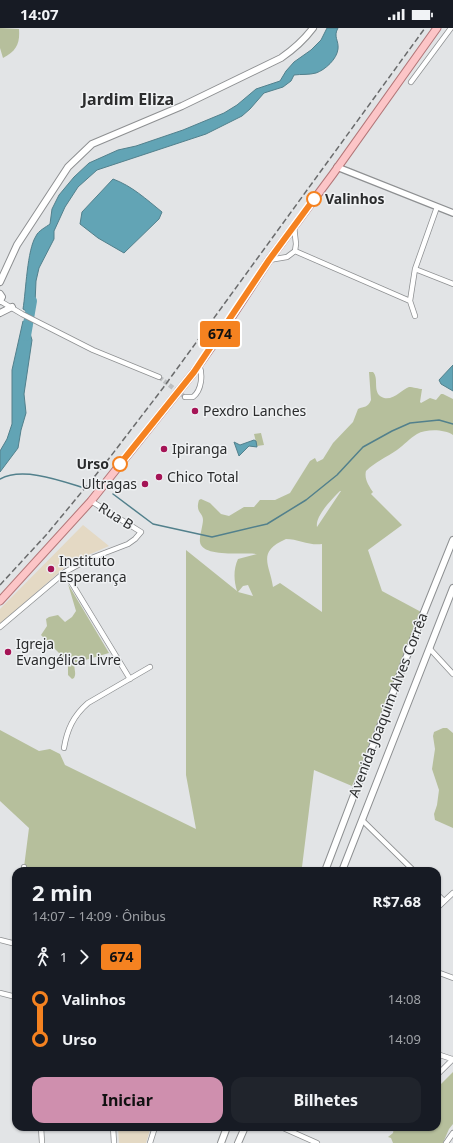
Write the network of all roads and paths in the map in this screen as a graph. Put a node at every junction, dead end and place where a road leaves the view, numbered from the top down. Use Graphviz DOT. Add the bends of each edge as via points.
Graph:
graph roads {
  1 [pos="313,28"];
  2 [pos="437,28"];
  3 [pos="451,28"];
  4 [pos="411,82"];
  5 [pos="337,167"];
  6 [pos="437,207"];
  7 [pos="453,213"];
  8 [pos="294,225"];
  9 [pos="295,251"];
  10 [pos="269,260"];
  11 [pos="415,269"];
  12 [pos="0,282"];
  13 [pos="453,284"];
  14 [pos="0,294"];
  15 [pos="0,301"];
  16 [pos="410,301"];
  17 [pos="12,308"];
  18 [pos="0,313"];
  19 [pos="415,316"];
  20 [pos="199,365"];
  21 [pos="159,377"];
  22 [pos="185,397"];
  23 [pos="91,501"];
  24 [pos="453,540"];
  25 [pos="65,572"];
  26 [pos="452,593"];
  27 [pos="0,601"];
  28 [pos="0,627"];
  29 [pos="430,649"];
  30 [pos="150,668"];
  31 [pos="453,674"];
  32 [pos="130,678"];
  33 [pos="64,748"];
  34 [pos="362,820"];
  35 [pos="327,867"];
  36 [pos="344,867"];
  37 [pos="410,867"];
  38 [pos="453,893"];
  39 [pos="441,898"];
  40 [pos="444,901"];
  41 [pos="441,904"];
  42 [pos="0,940"];
  43 [pos="12,943"];
  44 [pos="441,974"];
  45 [pos="453,978"];
  46 [pos="0,993"];
  47 [pos="12,996"];
  48 [pos="441,1055"];
  49 [pos="453,1059"];
  50 [pos="441,1071"];
  51 [pos="41,1131"];
  52 [pos="113,1131"];
  53 [pos="154,1131"];
  54 [pos="226,1131"];
  55 [pos="243,1131"];
  56 [pos="290,1131"];
  57 [pos="453,1133"];
  58 [pos="42,1143"];
  59 [pos="114,1143"];
  60 [pos="150,1143"];
  61 [pos="221,1143"];
  62 [pos="238,1143"];
  63 [pos="317,1143"];
  64 [pos="446,1143"];
  1 -- 12 [label="main road" via="307,37 281,58 182,106 92,144 68,167 17,245"];
  2 -- 5 [label="main road"];
  3 -- 4 [label="street"];
  5 -- 6 [label="street"];
  5 -- 8 [label="main road"];
  6 -- 7 [label="street"];
  6 -- 11 [label="street"];
  8 -- 9 [label="street"];
  8 -- 10 [label="main road"];
  9 -- 10 [label="street" via="287,258"];
  9 -- 16 [label="street"];
  10 -- 20 [label="main road"];
  11 -- 13 [label="street"];
  11 -- 16 [label="street"];
  14 -- 15 [label="main road"];
  15 -- 17 [label="street"];
  16 -- 19 [label="street"];
  17 -- 18 [label="main road"];
  17 -- 21 [label="street" via="99,353"];
  20 -- 22 [label="street" via="202,371 199,391 193,396"];
  20 -- 23 [label="main road"];
  23 -- 25 [label="street, Rua B" via="141,532 128,544 89,559"];
  23 -- 27 [label="main road"];
  24 -- 35 [label="main road, Avenida Joaquim Alves Corrêa"];
  25 -- 28 [label="street"];
  25 -- 32 [label="street"];
  26 -- 29 [label="main road, Avenida Joaquim Alves Corrêa"];
  29 -- 31 [label="street"];
  29 -- 34 [label="main road, Avenida Joaquim Alves Corrêa"];
  30 -- 32 [label="street"];
  32 -- 33 [label="street" via="79,711 67,732"];
  34 -- 36 [label="main road, Avenida Joaquim Alves Corrêa"];
  34 -- 37 [label="street"];
  38 -- 40 [label="street"];
  39 -- 40 [label="street"];
  40 -- 41 [label="street"];
  42 -- 43 [label="street"];
  44 -- 45 [label="street"];
  46 -- 47 [label="street"];
  48 -- 49 [label="street"];
  49 -- 50 [label="street"];
  51 -- 58 [label="street"];
  52 -- 59 [label="street"];
  53 -- 60 [label="street"];
  54 -- 61 [label="main road"];
  55 -- 62 [label="main road"];
  56 -- 63 [label="street"];
  57 -- 64 [label="street"];
}
